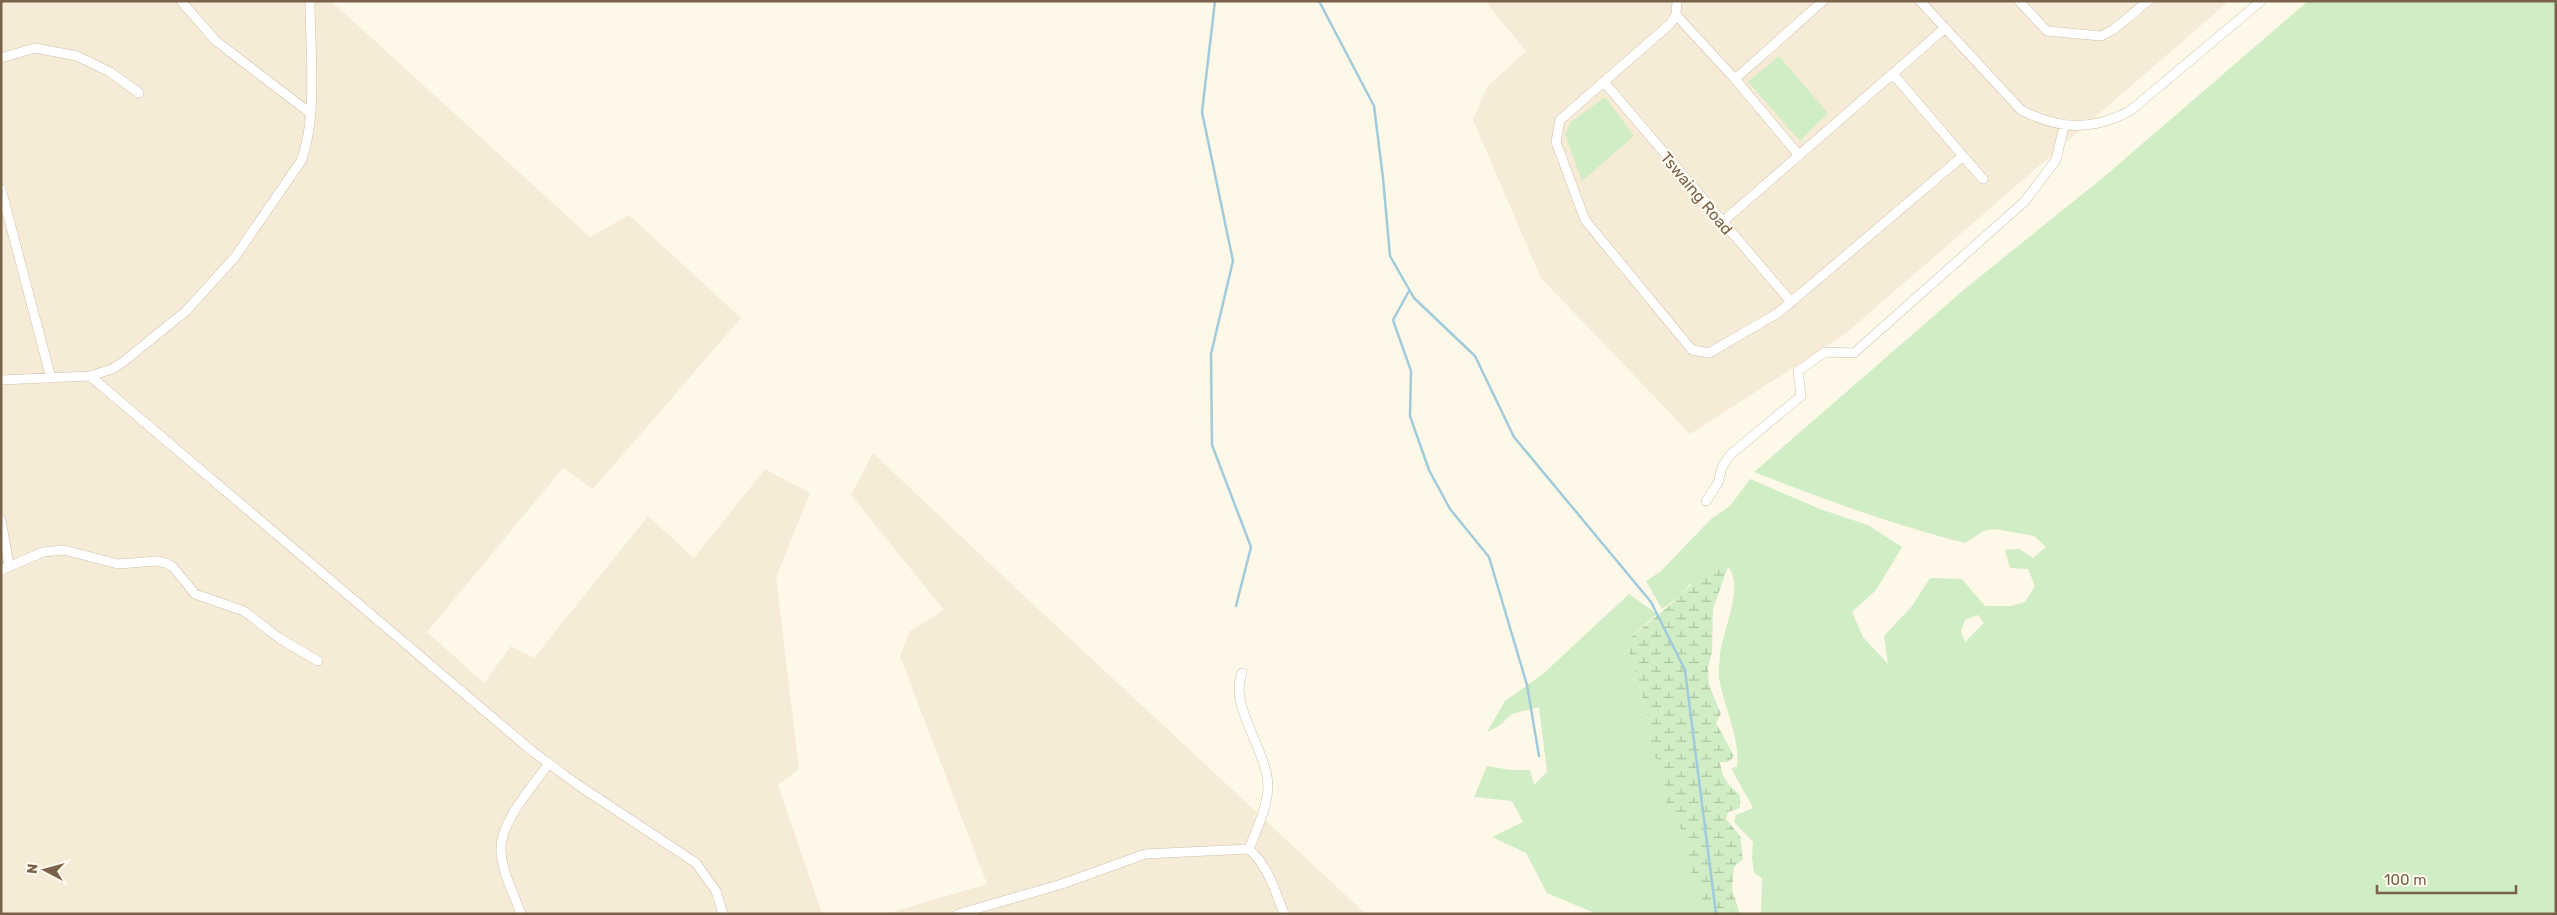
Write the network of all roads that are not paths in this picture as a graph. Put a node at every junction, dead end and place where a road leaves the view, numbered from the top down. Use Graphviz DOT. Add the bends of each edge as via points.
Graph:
graph roads {
  1 [pos="181,1"];
  2 [pos="310,1"];
  3 [pos="1677,1"];
  4 [pos="1823,1"];
  5 [pos="1920,1"];
  6 [pos="2019,1"];
  7 [pos="2148,1"];
  8 [pos="2260,1"];
  9 [pos="1676,15"];
  10 [pos="1944,29"];
  11 [pos="1,58"];
  12 [pos="1893,74"];
  13 [pos="1735,79"];
  14 [pos="1604,82"];
  15 [pos="140,93"];
  16 [pos="310,113"];
  17 [pos="2064,126"];
  18 [pos="1798,154"];
  19 [pos="1963,156"];
  20 [pos="1983,179"];
  21 [pos="1,189"];
  22 [pos="1721,222"];
  23 [pos="1791,302"];
  24 [pos="90,376"];
  25 [pos="51,378"];
  26 [pos="1,380"];
  27 [pos="1706,501"];
  28 [pos="1,520"];
  29 [pos="5,568"];
  30 [pos="318,661"];
  31 [pos="1242,673"];
  32 [pos="549,763"];
  33 [pos="1249,849"];
  34 [pos="521,914"];
  35 [pos="723,914"];
  36 [pos="958,914"];
  37 [pos="1284,914"];
  1 -- 16 [label="street" via="216,41"];
  2 -- 16 [label="street"];
  3 -- 9 [label="street"];
  4 -- 13 [label="street"];
  5 -- 10 [label="street"];
  6 -- 7 [label="street" via="2047,31 2101,36"];
  8 -- 17 [label="street" via="2130,111 2088,126"];
  9 -- 13 [label="street"];
  9 -- 14 [label="street" via="1670,24"];
  10 -- 12 [label="street"];
  10 -- 17 [label="street" via="2022,110"];
  11 -- 15 [label="street" via="35,48 76,56 110,72"];
  12 -- 18 [label="street"];
  12 -- 19 [label="street"];
  13 -- 18 [label="street"];
  14 -- 22 [label="street, Tswaing Road"];
  14 -- 23 [label="street" via="1560,120 1556,142 1590,229 1687,346 1710,353"];
  16 -- 24 [label="street" via="301,161 235,257 186,312 117,367"];
  17 -- 27 [label="street" via="2056,160 2024,202 1854,353 1825,352 1798,371 1801,396 1730,455"];
  18 -- 22 [label="street"];
  19 -- 20 [label="street"];
  19 -- 23 [label="street"];
  21 -- 25 [label="street"];
  22 -- 23 [label="street, Tswaing Road"];
  24 -- 25 [label="street"];
  24 -- 32 [label="street"];
  25 -- 26 [label="street"];
  28 -- 29 [label="street"];
  29 -- 30 [label="street" via="43,552 64,550 118,564 166,563 196,594 244,612"];
  31 -- 33 [label="street" via="1238,693 1263,760 1268,786 1265,808"];
  32 -- 34 [label="street" via="505,826 500,849"];
  32 -- 35 [label="street" via="696,863 716,892"];
  33 -- 36 [label="street" via="1145,854 1062,884"];
  33 -- 37 [label="street" via="1272,881"];
}
